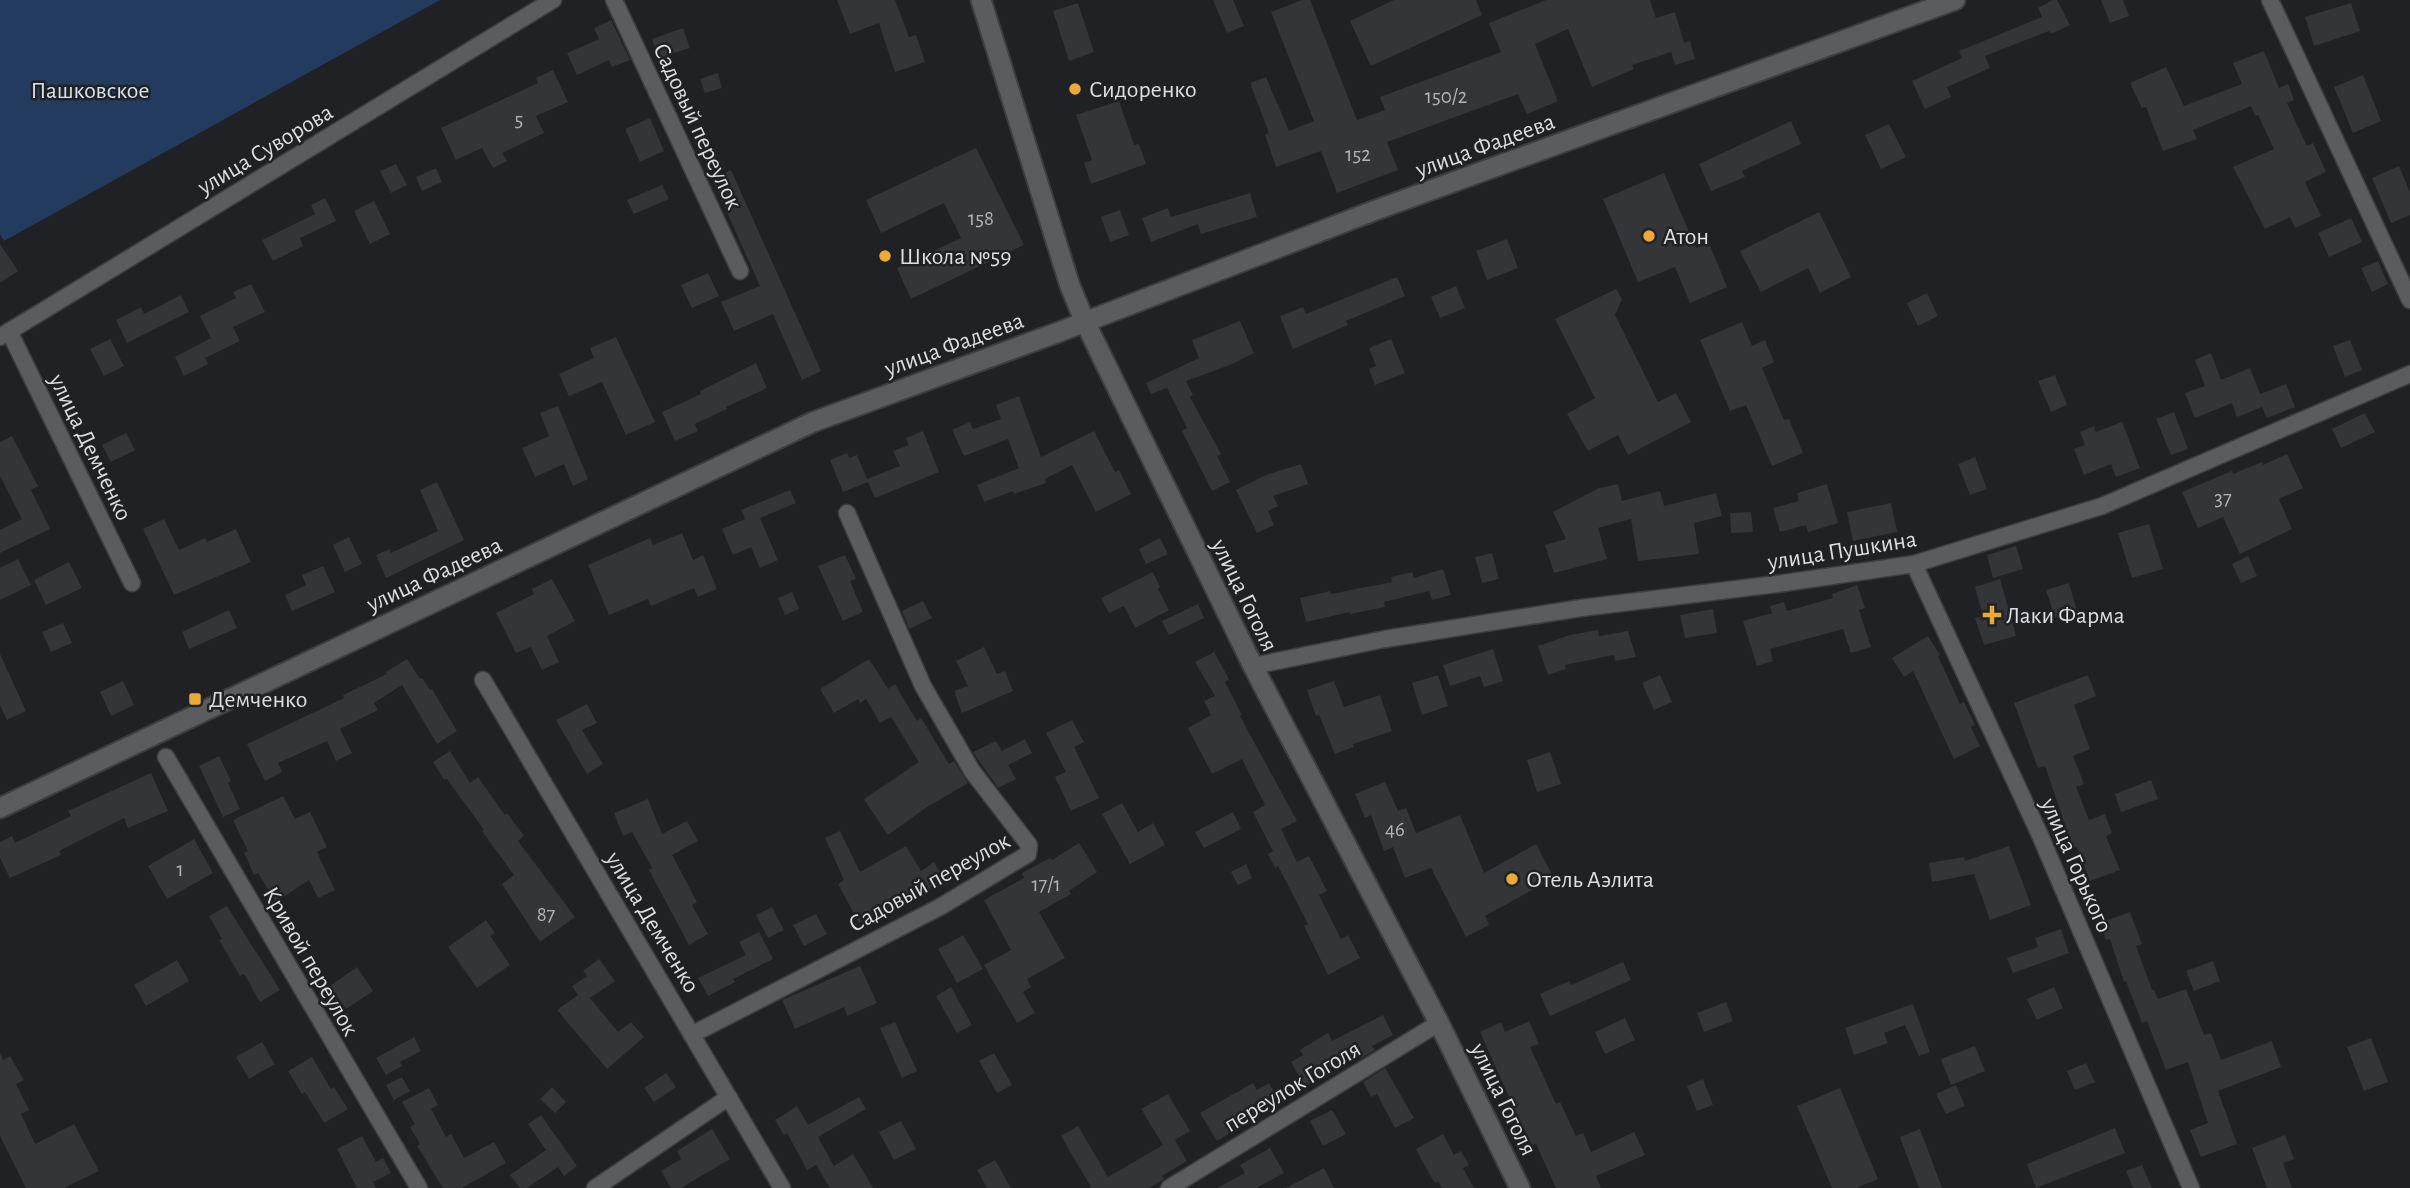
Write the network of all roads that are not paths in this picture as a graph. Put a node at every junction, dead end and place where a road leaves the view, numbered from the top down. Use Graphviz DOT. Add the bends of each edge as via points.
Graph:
graph roads {
  1 [pos="553,0"];
  2 [pos="614,0"];
  3 [pos="981,0"];
  4 [pos="1955,0"];
  5 [pos="2270,0"];
  6 [pos="740,271"];
  7 [pos="2410,300"];
  8 [pos="1085,322"];
  9 [pos="5,334"];
  10 [pos="2410,374"];
  11 [pos="847,513"];
  12 [pos="1914,564"];
  13 [pos="132,583"];
  14 [pos="1253,666"];
  15 [pos="483,680"];
  16 [pos="166,757"];
  17 [pos="0,808"];
  18 [pos="1439,1023"];
  19 [pos="693,1034"];
  20 [pos="729,1097"];
  21 [pos="419,1188"];
  22 [pos="595,1188"];
  23 [pos="782,1188"];
  24 [pos="1169,1188"];
  25 [pos="1520,1188"];
  26 [pos="2191,1188"];
  1 -- 9 [label="street, улица Суворова"];
  2 -- 6 [label="street, Садовый переулок"];
  3 -- 8 [label="main road, улица Гоголя"];
  4 -- 8 [label="main road, улица Фадеева" via="1388,206"];
  5 -- 7 [label="street"];
  8 -- 14 [label="main road, улица Гоголя"];
  8 -- 17 [label="main road, улица Фадеева" via="813,422"];
  9 -- 13 [label="street, улица Демченко"];
  10 -- 12 [label="street, улица Пушкина" via="2102,506"];
  11 -- 19 [label="street, Садовый переулок" via="923,686 972,771 1029,845 1028,854 940,907"];
  12 -- 14 [label="street, улица Пушкина" via="1581,608 1385,639"];
  12 -- 26 [label="street, улица Горького" via="2039,833"];
  14 -- 18 [label="main road, улица Гоголя"];
  15 -- 19 [label="street, улица Демченко"];
  16 -- 21 [label="street, Кривой переулок"];
  18 -- 24 [label="street, переулок Гоголя"];
  18 -- 25 [label="main road, улица Гоголя"];
  19 -- 20 [label="street, улица Демченко"];
  20 -- 22 [label="street"];
  20 -- 23 [label="street, улица Демченко"];
}
